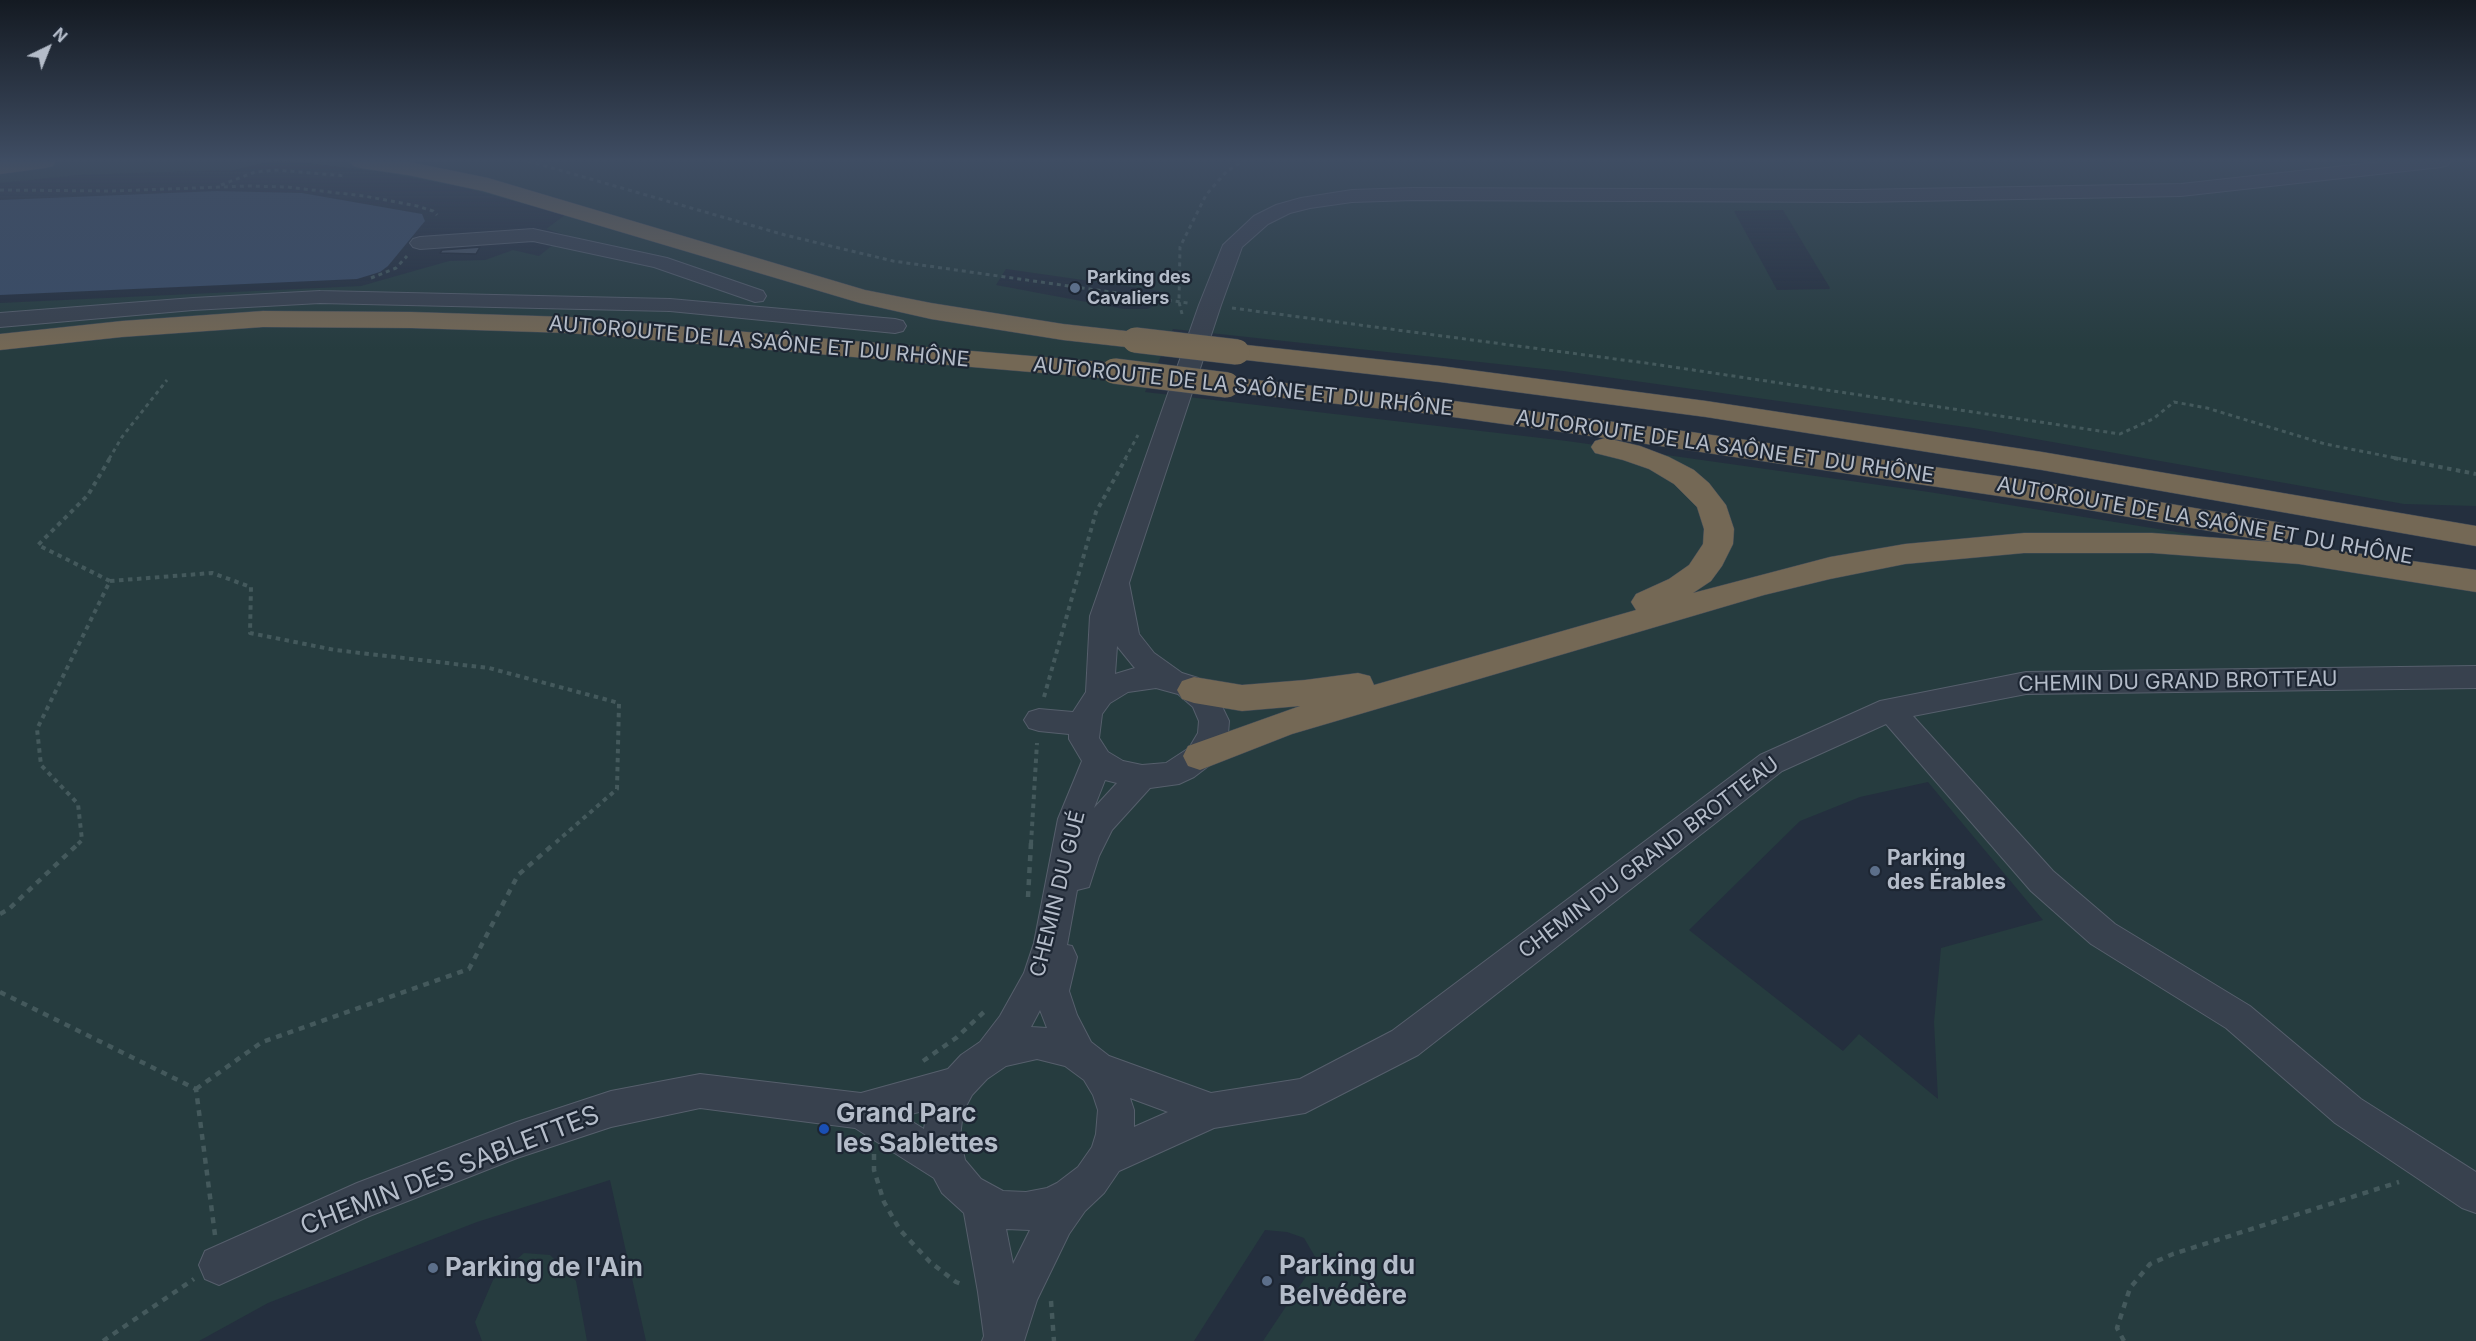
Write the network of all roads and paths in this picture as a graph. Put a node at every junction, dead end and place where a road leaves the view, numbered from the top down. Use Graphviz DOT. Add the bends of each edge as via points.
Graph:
graph roads {
  1 [pos="617,224"];
  2 [pos="665,224"];
  3 [pos="745,224"];
  4 [pos="1192,224"];
  5 [pos="1257,224"];
  6 [pos="420,243"];
  7 [pos="662,252"];
  8 [pos="750,304"];
  9 [pos="1210,305"];
  10 [pos="0,320"];
  11 [pos="411,320"];
  12 [pos="996,322"];
  13 [pos="895,326"];
  14 [pos="0,342"];
  15 [pos="0,359"];
  16 [pos="167,380"];
  17 [pos="1431,406"];
  18 [pos="1141,430"];
  19 [pos="2476,474"];
  20 [pos="2476,536"];
  21 [pos="2476,567"];
  22 [pos="1116,579"];
  23 [pos="111,581"];
  24 [pos="2476,581"];
  25 [pos="2476,677"];
  26 [pos="1182,685"];
  27 [pos="1100,695"];
  28 [pos="1890,709"];
  29 [pos="1039,720"];
  30 [pos="1084,724"];
  31 [pos="1200,756"];
  32 [pos="1097,760"];
  33 [pos="1142,777"];
  34 [pos="1028,903"];
  35 [pos="0,914"];
  36 [pos="0,992"];
  37 [pos="987,1010"];
  38 [pos="993,1054"];
  39 [pos="1087,1061"];
  40 [pos="920,1064"];
  41 [pos="959,1083"];
  42 [pos="196,1089"];
  43 [pos="1211,1111"];
  44 [pos="869,1116"];
  45 [pos="1106,1158"];
  46 [pos="947,1165"];
  47 [pos="2437,1169"];
  48 [pos="2476,1194"];
  49 [pos="1071,1197"];
  50 [pos="981,1202"];
  51 [pos="219,1264"];
  52 [pos="1008,1293"];
  53 [pos="103,1341"];
  54 [pos="1003,1341"];
  55 [pos="1054,1341"];
  56 [pos="2124,1341"];
  1 -- 12 [label="highway, AUTOROUTE DE LA SAÔNE ET DU RHÔNE" via="860,296"];
  2 -- 12 [label="highway" via="853,284"];
  3 -- 4 [label="path" via="892,261 1179,302 1180,247"];
  5 -- 9 [label="street" via="1233,245"];
  6 -- 8 [label="street" via="533,235 660,262"];
  7 -- 8 [label="street" via="761,283"];
  8 -- 10 [label="street" via="320,297"];
  8 -- 13 [label="street"];
  9 -- 19 [label="path" via="1653,364 2120,434 2153,419 2174,402 2325,444"];
  9 -- 22 [label="street"];
  11 -- 14 [label="highway, AUTOROUTE DE LA SAÔNE ET DU RHÔNE" via="252,320"];
  11 -- 15 [label="highway" via="183,333"];
  11 -- 17 [label="highway, AUTOROUTE DE LA SAÔNE ET DU RHÔNE, bridge" via="569,325 1114,371"];
  12 -- 20 [label="highway, AUTOROUTE DE LA SAÔNE ET DU RHÔNE, bridge" via="1706,409 2042,461"];
  16 -- 23 [label="path" via="122,437 88,495 38,545"];
  17 -- 21 [label="highway, AUTOROUTE DE LA SAÔNE ET DU RHÔNE" via="2060,495"];
  17 -- 26 [label="highway" via="1474,425 1608,447 1659,462 1684,477 1711,505 1719,529 1711,559 1680,588 1648,602 1391,678 1305,693 1242,698"];
  18 -- 29 [label="path" via="1096,512"];
  22 -- 26 [label="street" via="1125,637 1144,660"];
  22 -- 27 [label="street" via="1104,616"];
  23 -- 35 [label="path" via="37,729 41,765 78,804 82,840"];
  23 -- 42 [label="path" via="212,573 250,587 250,633 335,650 489,668 619,703 617,789 518,875 469,969 262,1042"];
  24 -- 31 [label="highway" via="2299,554 2152,543 2024,543 1905,554 1762,584 1283,724"];
  25 -- 28 [label="street, CHEMIN DU GRAND BROTTEAU" via="2026,683"];
  26 -- 27 [label="street" via="1149,677 1119,684"];
  26 -- 31 [label="street" via="1210,708 1214,721 1213,734"];
  27 -- 30 [label="street" via="1088,710"];
  28 -- 43 [label="street, CHEMIN DU GRAND BROTTEAU" via="1771,763 1405,1042 1305,1096"];
  28 -- 47 [label="street" via="2042,881 2103,934 2238,1017 2348,1111"];
  29 -- 30 [label="street"];
  29 -- 34 [label="path"];
  30 -- 32 [label="street" via="1084,739"];
  31 -- 33 [label="street" via="1168,775"];
  32 -- 33 [label="street" via="1122,774"];
  32 -- 38 [label="street, CHEMIN DU GUÉ" via="1074,819 1051,943 1040,978"];
  33 -- 39 [label="street, CHEMIN DU GUÉ" via="1101,821 1083,855 1052,991 1060,1018"];
  36 -- 42 [label="path"];
  37 -- 40 [label="path"];
  38 -- 39 [label="street" via="1036,1043 1058,1046"];
  38 -- 41 [label="street"];
  39 -- 43 [label="street, CHEMIN DU GRAND BROTTEAU"];
  39 -- 45 [label="street" via="1109,1088 1116,1110 1115,1134"];
  41 -- 44 [label="street"];
  41 -- 46 [label="street" via="945,1110 941,1137"];
  42 -- 51 [label="path"];
  43 -- 45 [label="street, CHEMIN DU GRAND BROTTEAU"];
  44 -- 46 [label="street"];
  44 -- 51 [label="street, CHEMIN DES SABLETTES" via="700,1091 611,1109 517,1140 357,1202"];
  44 -- 52 [label="path" via="874,1170 884,1202 900,1230 930,1262 956,1282"];
  45 -- 49 [label="street" via="1091,1180"];
  46 -- 50 [label="street" via="955,1180"];
  47 -- 48 [label="street"];
  47 -- 56 [label="path" via="2150,1263 2130,1288 2117,1328"];
  49 -- 50 [label="street" via="1049,1207 1026,1211 1003,1210"];
  49 -- 52 [label="street"];
  50 -- 52 [label="street"];
  51 -- 53 [label="path" via="178,1287"];
  52 -- 54 [label="street"];
  52 -- 55 [label="path" via="1052,1302"];
}
